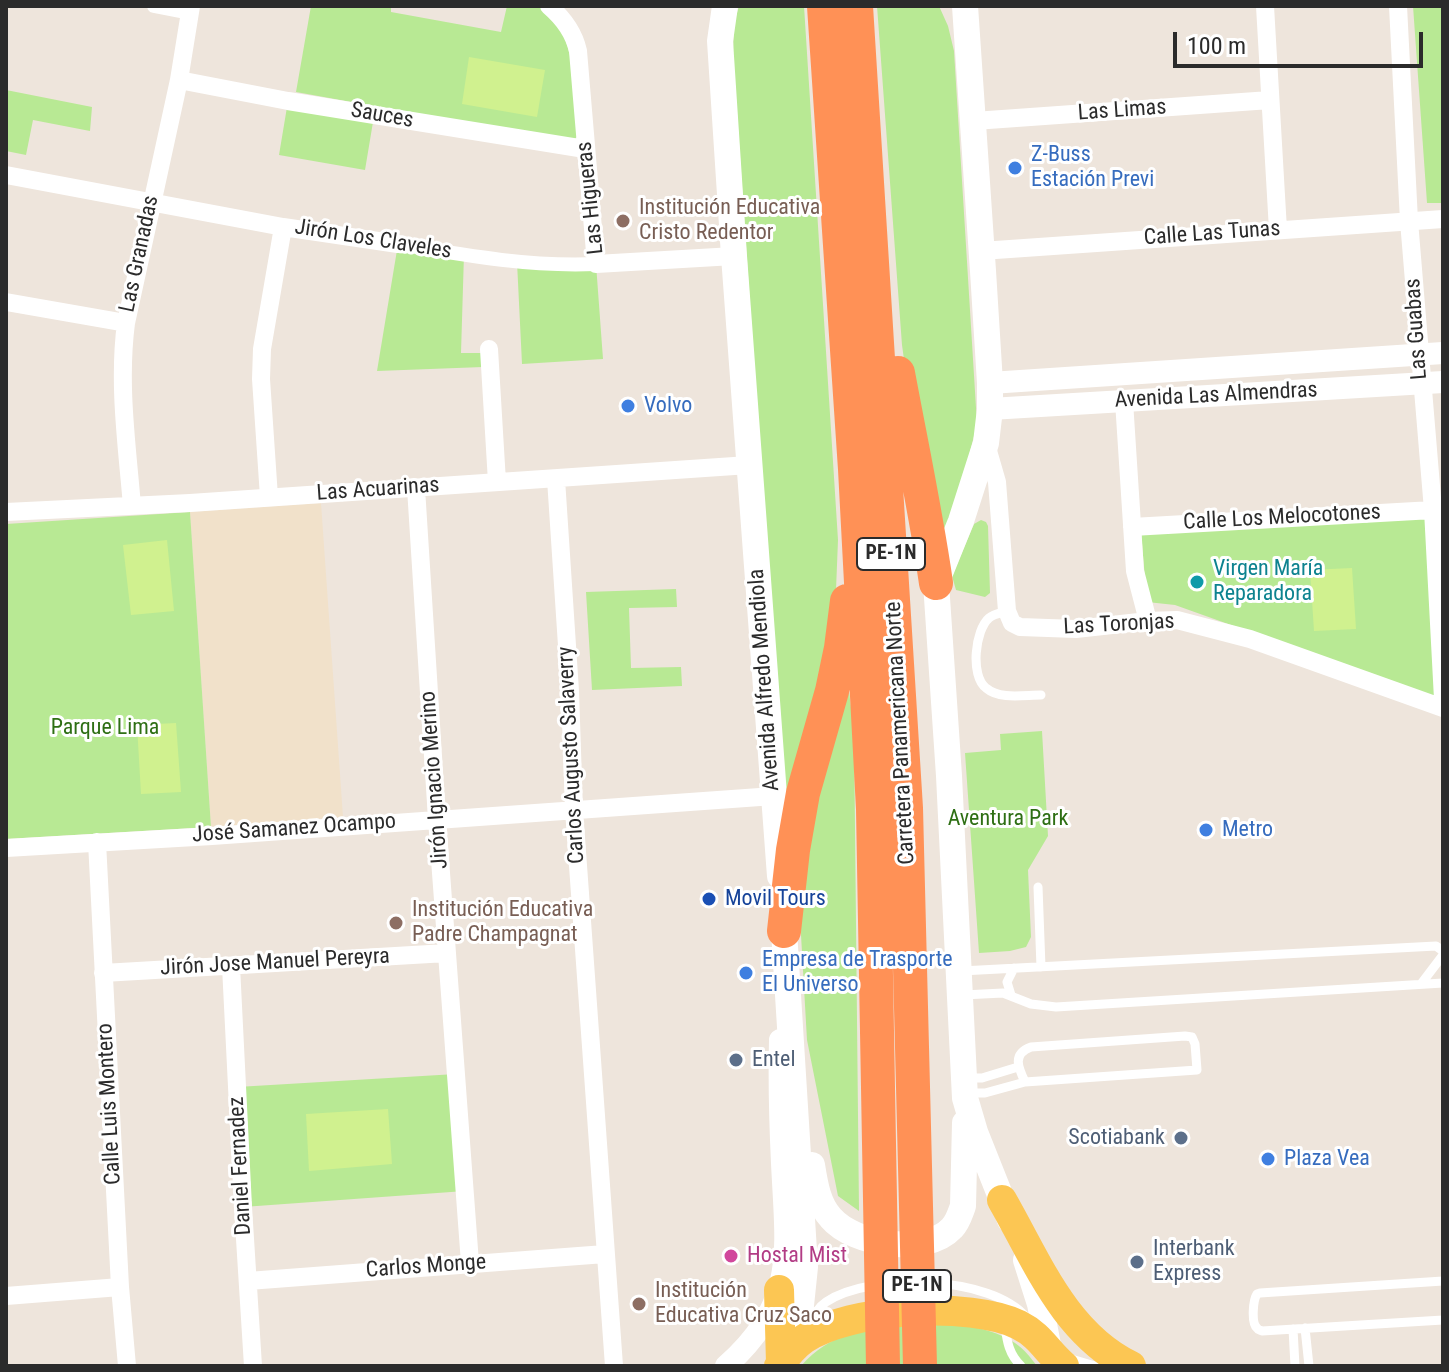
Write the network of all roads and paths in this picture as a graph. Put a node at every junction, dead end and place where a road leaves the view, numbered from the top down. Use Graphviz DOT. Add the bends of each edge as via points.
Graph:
graph roads {
  1 [pos="154,6"];
  2 [pos="549,6"];
  3 [pos="709,6"];
  4 [pos="725,6"];
  5 [pos="824,6"];
  6 [pos="856,6"];
  7 [pos="952,6"];
  8 [pos="965,6"];
  9 [pos="1265,6"];
  10 [pos="1398,6"];
  11 [pos="191,10"];
  12 [pos="720,41"];
  13 [pos="968,48"];
  14 [pos="179,80"];
  15 [pos="1270,100"];
  16 [pos="974,121"];
  17 [pos="585,149"];
  18 [pos="6,175"];
  19 [pos="151,202"];
  20 [pos="1443,219"];
  21 [pos="1409,221"];
  22 [pos="283,227"];
  23 [pos="1278,230"];
  24 [pos="398,244"];
  25 [pos="981,251"];
  26 [pos="734,256"];
  27 [pos="596,264"];
  28 [pos="875,300"];
  29 [pos="6,302"];
  30 [pos="126,323"];
  31 [pos="489,349"];
  32 [pos="1443,353"];
  33 [pos="1419,355"];
  34 [pos="1432,383"];
  35 [pos="990,396"];
  36 [pos="1124,401"];
  37 [pos="986,443"];
  38 [pos="749,465"];
  39 [pos="855,469"];
  40 [pos="556,479"];
  41 [pos="497,482"];
  42 [pos="416,488"];
  43 [pos="269,497"];
  44 [pos="132,506"];
  45 [pos="1433,510"];
  46 [pos="6,512"];
  47 [pos="1132,527"];
  48 [pos="936,583"];
  49 [pos="1007,611"];
  50 [pos="1148,621"];
  51 [pos="1041,695"];
  52 [pos="1443,699"];
  53 [pos="1443,708"];
  54 [pos="774,796"];
  55 [pos="574,810"];
  56 [pos="437,819"];
  57 [pos="97,842"];
  58 [pos="6,848"];
  59 [pos="1038,887"];
  60 [pos="784,931"];
  61 [pos="447,953"];
  62 [pos="231,966"];
  63 [pos="1041,967"];
  64 [pos="1014,968"];
  65 [pos="103,973"];
  66 [pos="959,983"];
  67 [pos="1443,983"];
  68 [pos="1421,984"];
  69 [pos="1011,995"];
  70 [pos="790,1028"];
  71 [pos="1018,1067"];
  72 [pos="1025,1082"];
  73 [pos="965,1089"];
  74 [pos="1002,1200"];
  75 [pos="605,1254"];
  76 [pos="470,1263"];
  77 [pos="248,1281"];
  78 [pos="1443,1281"];
  79 [pos="120,1287"];
  80 [pos="779,1290"];
  81 [pos="6,1296"];
  82 [pos="1004,1320"];
  83 [pos="1443,1320"];
  84 [pos="1305,1328"];
  85 [pos="1293,1329"];
  86 [pos="788,1355"];
  87 [pos="1053,1356"];
  88 [pos="127,1366"];
  89 [pos="253,1366"];
  90 [pos="614,1366"];
  91 [pos="726,1366"];
  92 [pos="883,1366"];
  93 [pos="920,1366"];
  94 [pos="1021,1366"];
  95 [pos="1095,1366"];
  96 [pos="1131,1366"];
  97 [pos="1295,1366"];
  98 [pos="1309,1366"];
  1 -- 11 [label="street"];
  2 -- 17 [label="street, Las Higueras" via="576,42"];
  3 -- 12 [label="street"];
  4 -- 12 [label="main road, Avenida Alfredo Mendiola"];
  5 -- 39 [label="highway, Carretera Panamericana Norte / PE-1N"];
  6 -- 28 [label="highway, Carretera Panamericana Norte / PE-1N"];
  7 -- 13 [label="main road"];
  8 -- 13 [label="main road"];
  9 -- 15 [label="street"];
  10 -- 21 [label="street, Las Guabas"];
  11 -- 14 [label="street, Las Granadas"];
  12 -- 26 [label="main road, Avenida Alfredo Mendiola"];
  13 -- 16 [label="main road"];
  14 -- 17 [label="street, Sauces"];
  14 -- 19 [label="street, Las Granadas"];
  15 -- 16 [label="street, Las Limas"];
  15 -- 23 [label="street"];
  16 -- 25 [label="main road"];
  17 -- 27 [label="street, Las Higueras"];
  18 -- 19 [label="street, Jirón Los Claveles"];
  19 -- 22 [label="street, Jirón Los Claveles"];
  19 -- 30 [label="street, Las Granadas"];
  20 -- 21 [label="street, Calle Las Tunas"];
  21 -- 23 [label="street, Calle Las Tunas"];
  21 -- 33 [label="street, Las Guabas"];
  22 -- 24 [label="street, Jirón Los Claveles"];
  22 -- 43 [label="street" via="262,349"];
  23 -- 25 [label="street, Calle Las Tunas"];
  24 -- 27 [label="street, Jirón Los Claveles" via="526,263"];
  25 -- 35 [label="main road"];
  26 -- 27 [label="street, Las Higueras"];
  26 -- 38 [label="main road, Avenida Alfredo Mendiola"];
  28 -- 48 [label="highway" via="896,362"];
  28 -- 93 [label="highway, Carretera Panamericana Norte / PE-1N" via="906,808"];
  29 -- 30 [label="street"];
  30 -- 44 [label="street, Las Granadas" via="121,383"];
  31 -- 41 [label="street"];
  32 -- 33 [label="street, Avenida Las Almendras"];
  33 -- 34 [label="street, Las Guabas"];
  33 -- 35 [label="street, Avenida Las Almendras"];
  34 -- 36 [label="street, Avenida Las Almendras"];
  34 -- 45 [label="street, Las Guabas"];
  35 -- 36 [label="street, Avenida Las Almendras"];
  35 -- 37 [label="main road"];
  36 -- 47 [label="street"];
  37 -- 48 [label="main road"];
  37 -- 49 [label="street" via="997,482"];
  38 -- 40 [label="street, Las Acuarinas"];
  38 -- 54 [label="main road, Avenida Alfredo Mendiola"];
  39 -- 60 [label="highway" via="841,648 803,793"];
  39 -- 92 [label="highway, Carretera Panamericana Norte / PE-1N" via="873,809"];
  40 -- 41 [label="street, Las Acuarinas"];
  40 -- 55 [label="street, Carlos Augusto Salaverry"];
  41 -- 42 [label="street, Las Acuarinas"];
  42 -- 43 [label="street, Las Acuarinas"];
  42 -- 56 [label="street, Jirón Ignacio Merino"];
  43 -- 44 [label="street, Las Acuarinas"];
  44 -- 46 [label="street, Las Acuarinas"];
  45 -- 47 [label="street, Calle Los Melocotones"];
  45 -- 52 [label="street, Las Guabas"];
  47 -- 50 [label="street" via="1135,571"];
  48 -- 66 [label="main road"];
  49 -- 50 [label="street, Las Toronjas" via="1020,627 1076,629"];
  49 -- 51 [label="lane" via="989,619 979,632 979,679 993,693"];
  50 -- 53 [label="street, Las Toronjas" via="1177,620 1250,639"];
  54 -- 55 [label="street, José Samanez Ocampo"];
  54 -- 60 [label="main road, Avenida Alfredo Mendiola"];
  55 -- 56 [label="street, José Samanez Ocampo"];
  55 -- 75 [label="street, Carlos Augusto Salaverry"];
  56 -- 57 [label="street, José Samanez Ocampo"];
  56 -- 61 [label="street, Jirón Ignacio Merino"];
  57 -- 58 [label="street, José Samanez Ocampo"];
  57 -- 65 [label="street, Calle Luis Montero"];
  59 -- 63 [label="lane"];
  60 -- 70 [label="main road, Avenida Alfredo Mendiola"];
  60 -- 80 [label="street" via="779,1062 786,1247"];
  61 -- 62 [label="street, Jirón Jose Manuel Pereyra"];
  61 -- 76 [label="street, Jirón Ignacio Merino"];
  62 -- 65 [label="street, Jirón Jose Manuel Pereyra"];
  62 -- 77 [label="street, Daniel Fernadez"];
  63 -- 64 [label="lane"];
  63 -- 68 [label="lane" via="1436,946 1443,955"];
  64 -- 66 [label="lane"];
  64 -- 69 [label="lane" via="1007,982"];
  65 -- 79 [label="street, Calle Luis Montero"];
  66 -- 69 [label="lane"];
  66 -- 73 [label="main road"];
  67 -- 68 [label="lane"];
  68 -- 69 [label="lane" via="1056,1007"];
  70 -- 73 [label="main road" via="820,1201 845,1231 862,1239 919,1242 951,1230 959,1219"];
  70 -- 86 [label="main road, Avenida Alfredo Mendiola" via="805,1267 800,1315"];
  71 -- 72 [label="lane"];
  71 -- 72 [label="lane" via="1018,1058 1031,1047 1185,1036 1195,1044 1197,1070"];
  71 -- 73 [label="lane"];
  72 -- 73 [label="lane" via="985,1093"];
  73 -- 74 [label="main road" via="975,1132"];
  74 -- 87 [label="main road" via="1024,1254"];
  74 -- 96 [label="main road" via="1062,1306 1110,1355"];
  75 -- 76 [label="street, Carlos Monge"];
  75 -- 90 [label="street, Carlos Augusto Salaverry"];
  76 -- 77 [label="street, Carlos Monge"];
  77 -- 89 [label="street, Daniel Fernadez"];
  78 -- 85 [label="lane" via="1254,1297 1256,1328"];
  79 -- 81 [label="street"];
  79 -- 88 [label="street, Calle Luis Montero"];
  80 -- 86 [label="main road"];
  80 -- 91 [label="street" via="760,1330"];
  82 -- 86 [label="main road" via="959,1311 877,1315 837,1323"];
  82 -- 87 [label="main road" via="1018,1324"];
  82 -- 94 [label="lane" via="1008,1348"];
  83 -- 84 [label="lane"];
  84 -- 85 [label="lane"];
  84 -- 98 [label="lane"];
  85 -- 97 [label="lane"];
  86 -- 87 [label="lane" via="831,1299 875,1285 918,1283 957,1285 995,1295 1019,1308"];
  87 -- 95 [label="lane"];
}
